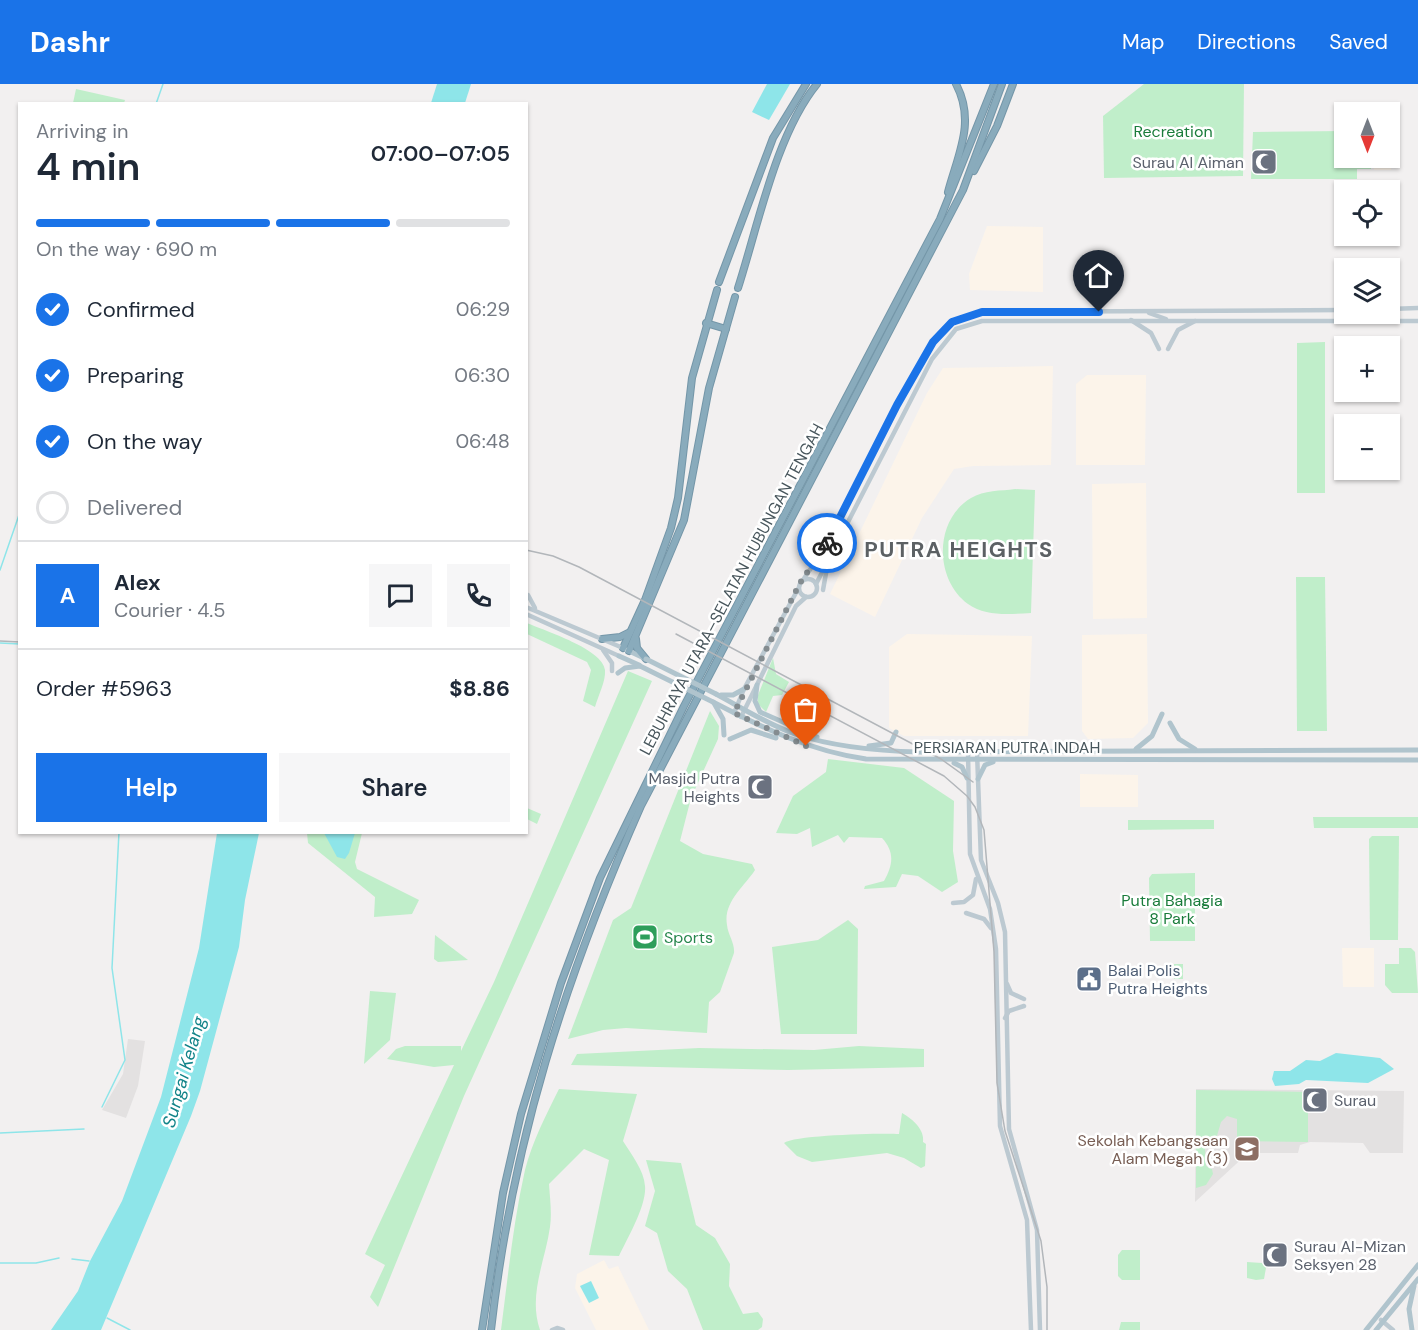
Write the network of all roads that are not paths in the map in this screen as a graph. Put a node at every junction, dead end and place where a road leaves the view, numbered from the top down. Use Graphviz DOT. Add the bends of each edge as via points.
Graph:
graph roads {
  1 [pos="806,84"];
  2 [pos="817,84"];
  3 [pos="956,84"];
  4 [pos="994,84"];
  5 [pos="1002,84"];
  6 [pos="1013,84"];
  7 [pos="963,190"];
  8 [pos="943,213"];
  9 [pos="719,282"];
  10 [pos="738,288"];
  11 [pos="717,290"];
  12 [pos="735,297"];
  13 [pos="1418,308"];
  14 [pos="1400,309"];
  15 [pos="1185,310"];
  16 [pos="1334,310"];
  17 [pos="1137,311"];
  18 [pos="1163,318"];
  19 [pos="1131,320"];
  20 [pos="1198,320"];
  21 [pos="1418,321"];
  22 [pos="706,322"];
  23 [pos="726,329"];
  24 [pos="1159,349"];
  25 [pos="1168,349"];
  26 [pos="829,556"];
  27 [pos="803,580"];
  28 [pos="816,584"];
  29 [pos="798,589"];
  30 [pos="823,590"];
  31 [pos="528,595"];
  32 [pos="806,597"];
  33 [pos="528,608"];
  34 [pos="538,612"];
  35 [pos="528,615"];
  36 [pos="634,632"];
  37 [pos="602,639"];
  38 [pos="597,645"];
  39 [pos="626,650"];
  40 [pos="619,656"];
  41 [pos="646,659"];
  42 [pos="640,666"];
  43 [pos="615,672"];
  44 [pos="757,685"];
  45 [pos="744,689"];
  46 [pos="716,694"];
  47 [pos="713,702"];
  48 [pos="737,706"];
  49 [pos="744,710"];
  50 [pos="734,713"];
  51 [pos="1162,714"];
  52 [pos="741,717"];
  53 [pos="1170,723"];
  54 [pos="896,732"];
  55 [pos="724,735"];
  56 [pos="730,739"];
  57 [pos="824,741"];
  58 [pos="806,746"];
  59 [pos="856,747"];
  60 [pos="1416,749"];
  61 [pos="1132,750"];
  62 [pos="1197,750"];
  63 [pos="968,752"];
  64 [pos="977,752"];
  65 [pos="1418,760"];
  66 [pos="947,761"];
  67 [pos="968,761"];
  68 [pos="978,761"];
  69 [pos="997,761"];
  70 [pos="967,778"];
  71 [pos="978,778"];
  72 [pos="976,876"];
  73 [pos="997,901"];
  74 [pos="953,903"];
  75 [pos="988,907"];
  76 [pos="966,913"];
  77 [pos="993,930"];
  78 [pos="1005,978"];
  79 [pos="1024,999"];
  80 [pos="1024,1006"];
  81 [pos="1005,1019"];
  82 [pos="1418,1265"];
  83 [pos="1418,1280"];
  84 [pos="1376,1317"];
  85 [pos="1383,1322"];
  86 [pos="1371,1324"];
  87 [pos="482,1330"];
  88 [pos="491,1330"];
  89 [pos="552,1330"];
  90 [pos="563,1330"];
  91 [pos="1031,1330"];
  92 [pos="1040,1330"];
  93 [pos="1366,1330"];
  94 [pos="1377,1330"];
  95 [pos="1393,1330"];
  96 [pos="1412,1330"];
  1 -- 9 [label="highway" via="774,138"];
  2 -- 10 [label="highway" via="791,122"];
  3 -- 8 [label="highway" via="964,104 966,132"];
  4 -- 8 [label="highway, LEBUHRAYA UTARA–SELATAN HUBUNGAN TENGAH"];
  5 -- 7 [label="highway, LEBUHRAYA UTARA–SELATAN HUBUNGAN TENGAH"];
  6 -- 7 [label="highway" via="997,126"];
  7 -- 88 [label="highway, LEBUHRAYA UTARA–SELATAN HUBUNGAN TENGAH" via="641,806 602,894 546,1054 529,1117 512,1187"];
  8 -- 87 [label="highway, LEBUHRAYA UTARA–SELATAN HUBUNGAN TENGAH" via="633,804 600,878 542,1040 521,1114 503,1193"];
  11 -- 22 [label="highway"];
  12 -- 23 [label="highway"];
  13 -- 14 [label="main road"];
  15 -- 16 [label="main road"];
  15 -- 17 [label="main road"];
  15 -- 18 [label="main road"];
  17 -- 18 [label="main road"];
  17 -- 27 [label="main road" via="982,312 952,322 939,333 915,373 824,549"];
  18 -- 19 [label="main road"];
  18 -- 20 [label="main road"];
  19 -- 24 [label="main road" via="1151,333"];
  19 -- 26 [label="main road" via="982,321 951,333 920,380"];
  20 -- 21 [label="main road"];
  20 -- 25 [label="main road" via="1178,330"];
  22 -- 23 [label="highway"];
  22 -- 36 [label="highway" via="692,378 678,498"];
  23 -- 36 [label="highway" via="709,388 684,520"];
  26 -- 28 [label="main road"];
  26 -- 30 [label="main road"];
  27 -- 28 [label="main road" via="810,579"];
  27 -- 29 [label="main road"];
  28 -- 32 [label="main road" via="815,594"];
  29 -- 32 [label="main road"];
  29 -- 45 [label="main road"];
  31 -- 34 [label="main road"];
  32 -- 44 [label="main road" via="796,606"];
  33 -- 34 [label="main road"];
  34 -- 37 [label="main road"];
  35 -- 38 [label="main road"];
  36 -- 37 [label="highway"];
  36 -- 39 [label="highway"];
  36 -- 41 [label="highway" via="637,648"];
  37 -- 39 [label="main road"];
  38 -- 40 [label="main road"];
  38 -- 43 [label="main road" via="608,654"];
  39 -- 41 [label="main road, PERSIARAN PUTRA INDAH"];
  40 -- 42 [label="main road, PERSIARAN PUTRA INDAH, bridge"];
  41 -- 46 [label="main road, PERSIARAN PUTRA INDAH, bridge"];
  42 -- 43 [label="main road"];
  42 -- 47 [label="main road, PERSIARAN PUTRA INDAH, bridge"];
  44 -- 49 [label="main road"];
  44 -- 57 [label="main road" via="755,701 760,712"];
  45 -- 46 [label="main road" via="733,695"];
  45 -- 48 [label="main road"];
  46 -- 48 [label="main road, PERSIARAN PUTRA INDAH"];
  47 -- 50 [label="main road, PERSIARAN PUTRA INDAH"];
  47 -- 55 [label="main road" via="723,719"];
  48 -- 49 [label="main road, PERSIARAN PUTRA INDAH"];
  48 -- 50 [label="main road"];
  49 -- 52 [label="main road"];
  49 -- 57 [label="main road, PERSIARAN PUTRA INDAH" via="794,733"];
  50 -- 52 [label="main road, PERSIARAN PUTRA INDAH"];
  51 -- 61 [label="main road" via="1152,736"];
  52 -- 58 [label="main road, PERSIARAN PUTRA INDAH"];
  53 -- 62 [label="main road" via="1179,739"];
  54 -- 59 [label="main road" via="890,744"];
  56 -- 58 [label="main road" via="751,730"];
  57 -- 59 [label="main road, PERSIARAN PUTRA INDAH"];
  58 -- 66 [label="main road, PERSIARAN PUTRA INDAH" via="866,759"];
  59 -- 63 [label="main road, PERSIARAN PUTRA INDAH"];
  60 -- 62 [label="main road, PERSIARAN PUTRA INDAH"];
  61 -- 62 [label="main road, PERSIARAN PUTRA INDAH"];
  61 -- 64 [label="main road, PERSIARAN PUTRA INDAH"];
  63 -- 64 [label="main road, PERSIARAN PUTRA INDAH"];
  63 -- 67 [label="main road"];
  64 -- 68 [label="main road"];
  65 -- 69 [label="main road, PERSIARAN PUTRA INDAH"];
  66 -- 67 [label="main road, PERSIARAN PUTRA INDAH"];
  66 -- 70 [label="main road" via="962,766"];
  67 -- 68 [label="main road, PERSIARAN PUTRA INDAH"];
  67 -- 70 [label="main road"];
  68 -- 69 [label="main road, PERSIARAN PUTRA INDAH"];
  68 -- 71 [label="main road"];
  69 -- 71 [label="main road" via="985,765"];
  70 -- 72 [label="main road" via="969,840"];
  71 -- 73 [label="main road" via="981,861"];
  72 -- 74 [label="main road" via="973,895 964,902"];
  72 -- 75 [label="main road"];
  73 -- 75 [label="main road"];
  73 -- 78 [label="main road" via="1005,932"];
  75 -- 77 [label="main road"];
  76 -- 77 [label="main road" via="984,919"];
  77 -- 91 [label="main road" via="1000,1126 1027,1220"];
  78 -- 79 [label="main road" via="1011,993"];
  78 -- 81 [label="main road"];
  80 -- 81 [label="main road" via="1009,1011"];
  81 -- 92 [label="main road" via="1009,1129 1037,1230"];
  82 -- 84 [label="main road"];
  83 -- 85 [label="main road"];
  83 -- 96 [label="main road" via="1410,1299"];
  84 -- 85 [label="main road"];
  84 -- 86 [label="main road"];
  85 -- 94 [label="main road"];
  85 -- 95 [label="main road"];
  86 -- 93 [label="main road"];
  86 -- 94 [label="main road"];
  89 -- 90 [label="main road"];
}
